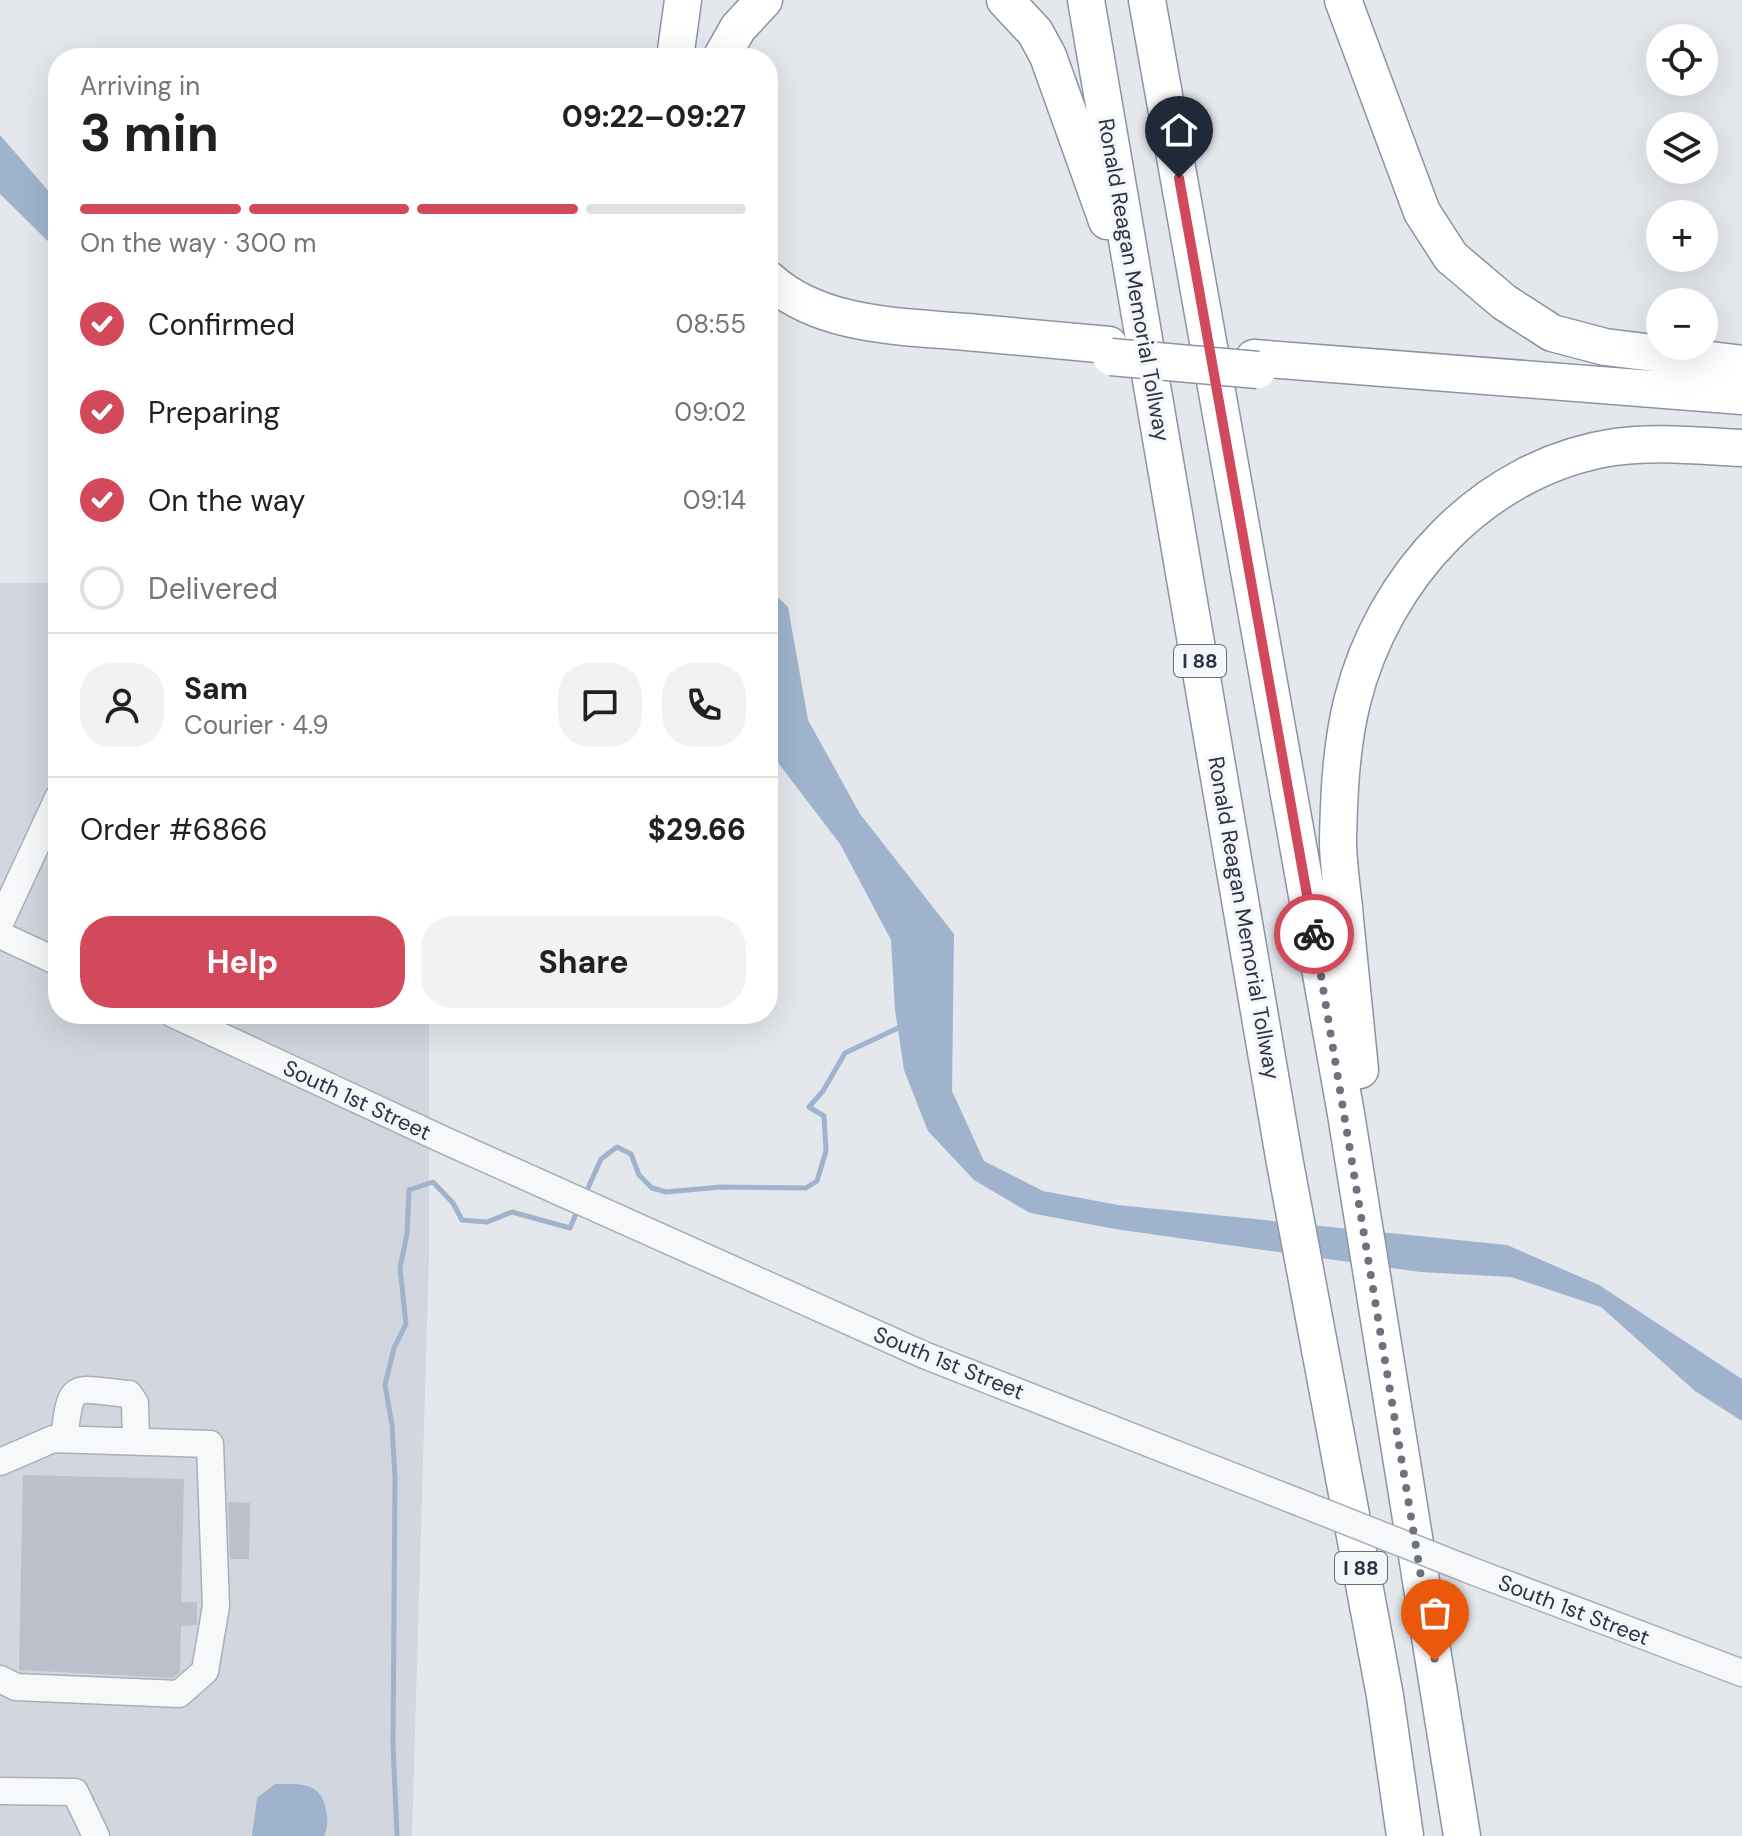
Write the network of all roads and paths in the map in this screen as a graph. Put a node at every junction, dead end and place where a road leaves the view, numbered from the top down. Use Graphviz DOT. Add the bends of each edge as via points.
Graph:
graph roads {
  1 [pos="683,0"];
  2 [pos="764,0"];
  3 [pos="1005,0"];
  4 [pos="1086,0"];
  5 [pos="1147,0"];
  6 [pos="1343,0"];
  7 [pos="676,48"];
  8 [pos="727,48"];
  9 [pos="778,288"];
  10 [pos="778,306"];
  11 [pos="1140,313"];
  12 [pos="1110,351"];
  13 [pos="1256,364"];
  14 [pos="1742,364"];
  15 [pos="1742,396"];
  16 [pos="1742,415"];
  17 [pos="1742,448"];
  18 [pos="48,820"];
  19 [pos="0,923"];
  20 [pos="0,935"];
  21 [pos="48,957"];
  22 [pos="194,1024"];
  23 [pos="1363,1192"];
  24 [pos="64,1439"];
  25 [pos="136,1441"];
  26 [pos="0,1462"];
  27 [pos="1742,1673"];
  28 [pos="0,1679"];
  29 [pos="0,1791"];
  30 [pos="96,1836"];
  31 [pos="1405,1836"];
  32 [pos="1462,1836"];
  1 -- 7 [label="highway"];
  2 -- 8 [label="highway"];
  3 -- 11 [label="highway" via="1035,32 1048,56"];
  4 -- 11 [label="highway, Ronald Reagan Memorial Tollway / I 88"];
  5 -- 23 [label="highway"];
  6 -- 14 [label="highway" via="1422,212 1451,257 1504,302 1552,333 1605,347"];
  9 -- 12 [label="highway" via="823,311 875,323"];
  10 -- 12 [label="highway" via="842,334"];
  11 -- 31 [label="highway, Ronald Reagan Memorial Tollway / I 88" via="1285,1163 1385,1696"];
  12 -- 13 [label="highway"];
  13 -- 15 [label="highway"];
  13 -- 16 [label="highway"];
  17 -- 23 [label="highway" via="1615,447 1557,461 1495,491 1436,543 1389,611 1353,699 1340,784 1338,844 1366,1136"];
  18 -- 19 [label="street"];
  20 -- 21 [label="street"];
  22 -- 27 [label="street, South 1st Street, bridge" via="924,1355"];
  23 -- 32 [label="highway, I 88"];
  24 -- 25 [label="street"];
  24 -- 25 [label="street" via="68,1399 84,1390 129,1394 135,1403"];
  24 -- 26 [label="street"];
  25 -- 28 [label="street" via="210,1444 216,1606 205,1671 179,1694 16,1687"];
  29 -- 30 [label="street" via="75,1792"];
}
